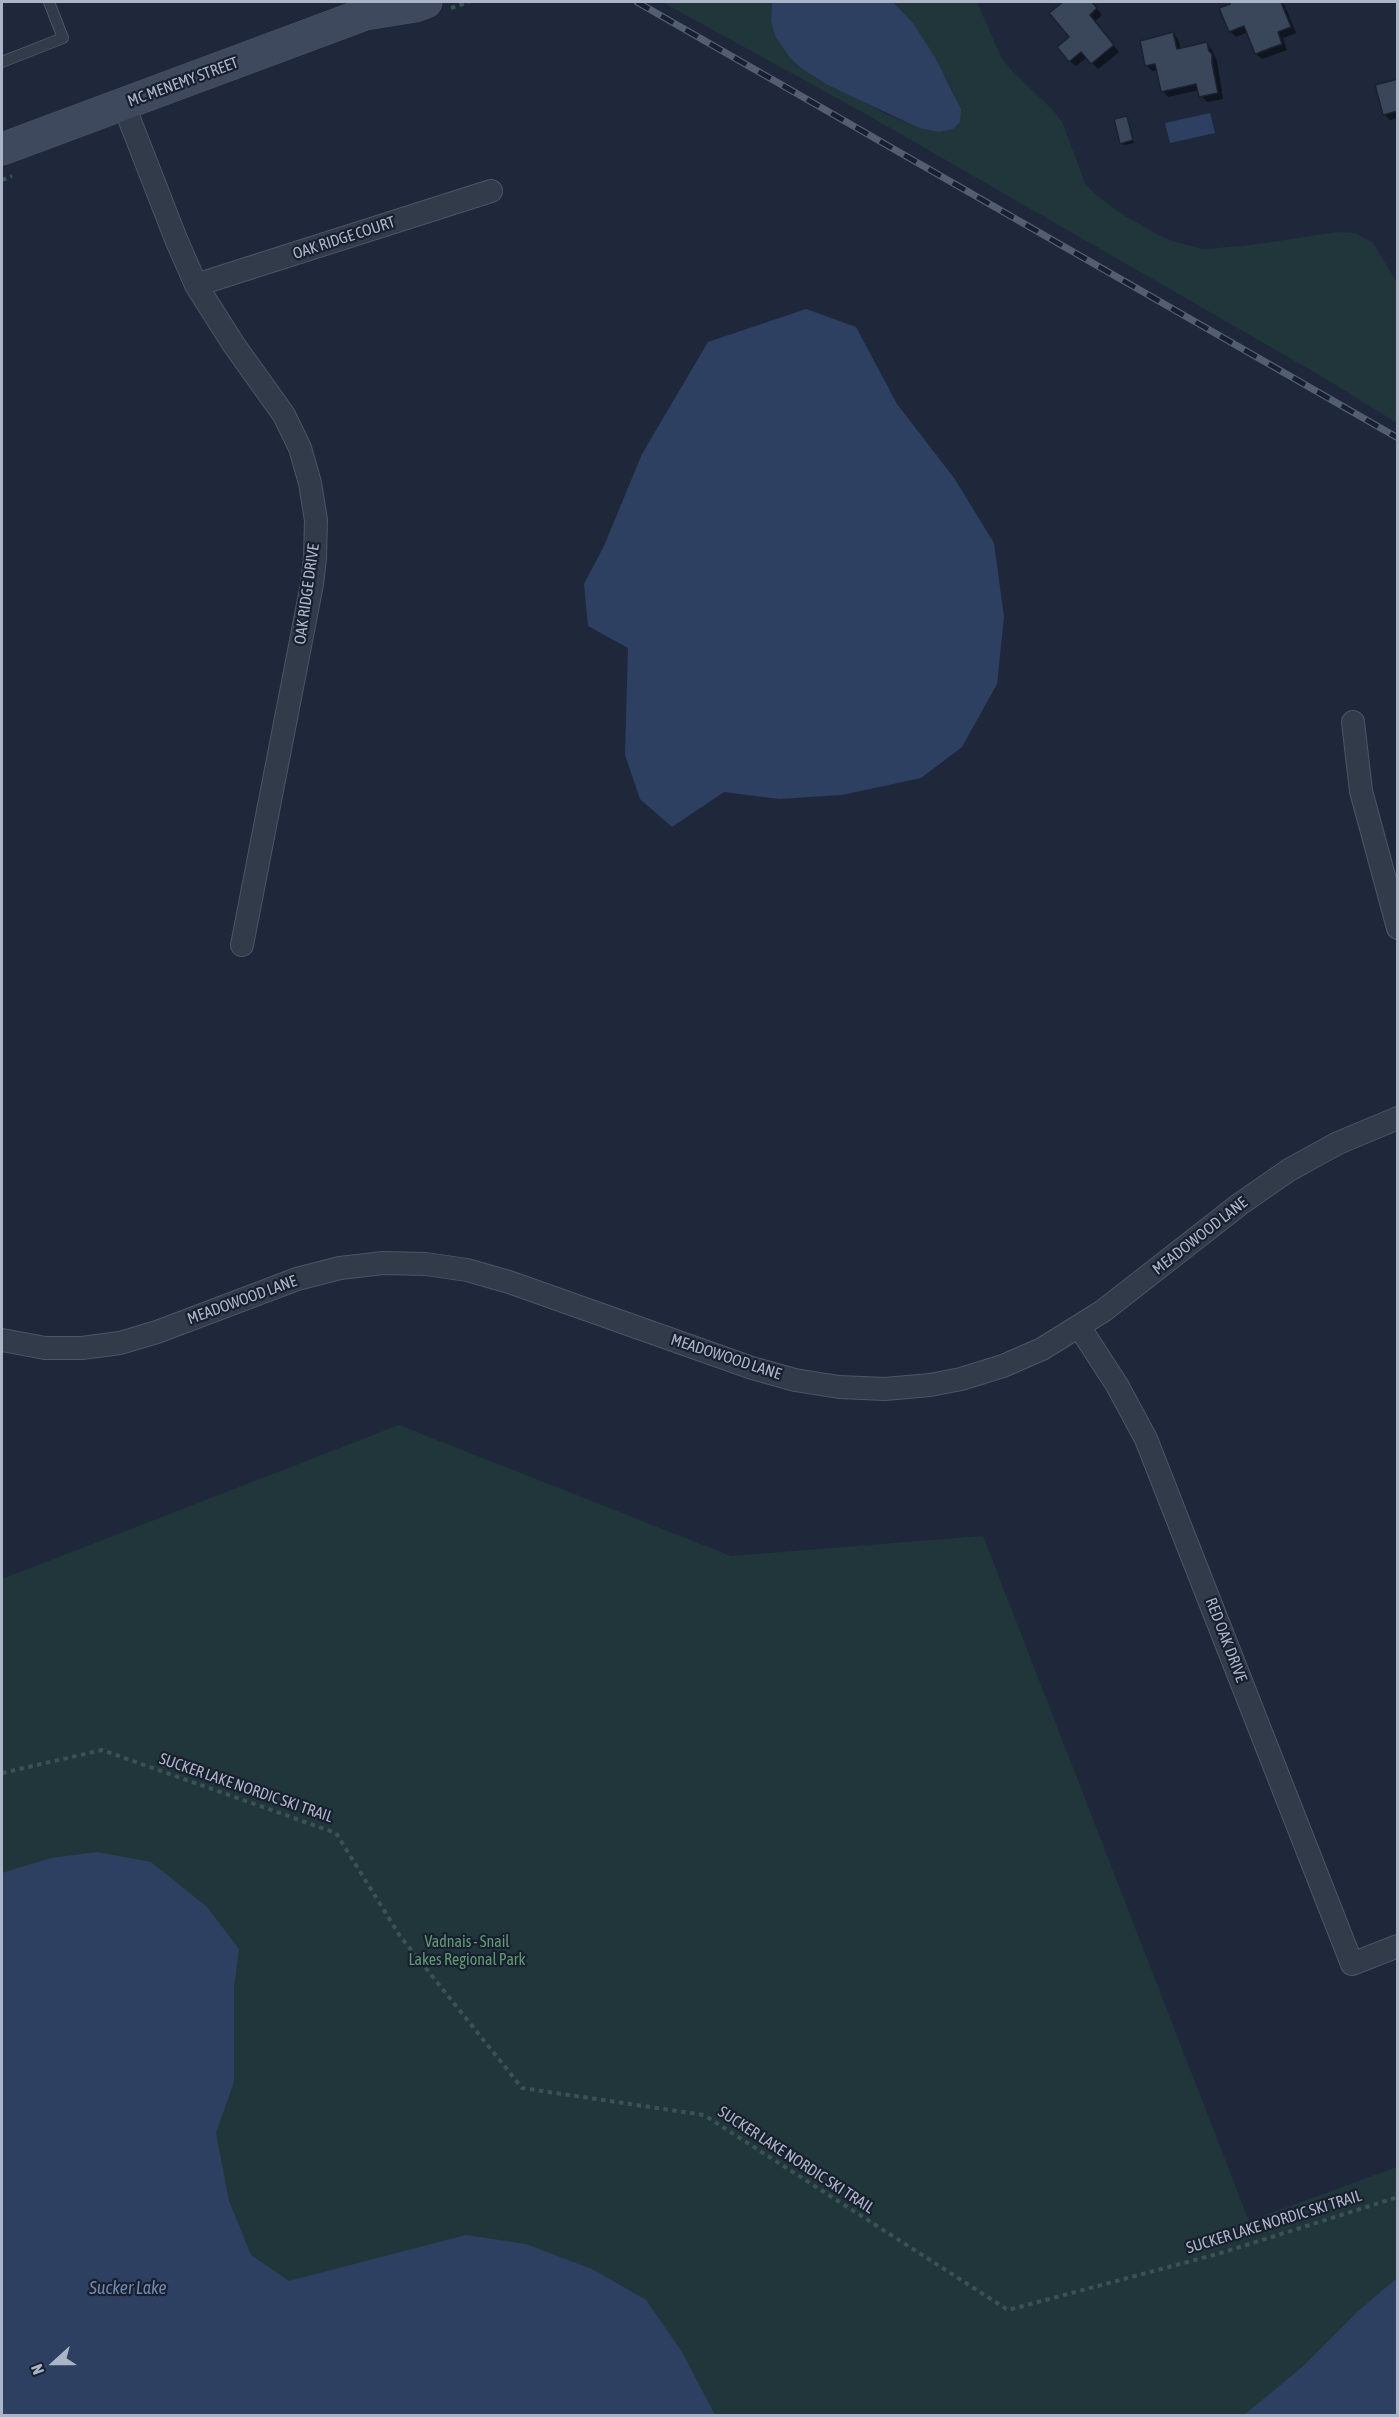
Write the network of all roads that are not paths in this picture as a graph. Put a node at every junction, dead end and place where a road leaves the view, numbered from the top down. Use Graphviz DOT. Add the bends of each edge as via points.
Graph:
graph roads {
  1 [pos="49,2"];
  2 [pos="426,2"];
  3 [pos="375,8"];
  4 [pos="2,62"];
  5 [pos="123,104"];
  6 [pos="2,149"];
  7 [pos="491,191"];
  8 [pos="196,285"];
  9 [pos="1353,722"];
  10 [pos="1398,928"];
  11 [pos="242,945"];
  12 [pos="1398,1118"];
  13 [pos="1080,1328"];
  14 [pos="2,1340"];
  15 [pos="1398,1946"];
  1 -- 4 [label="lane" via="63,39"];
  2 -- 3 [label="street, MC MENEMY STREET"];
  3 -- 5 [label="street, MC MENEMY STREET"];
  5 -- 6 [label="street, MC MENEMY STREET"];
  5 -- 8 [label="street, OAK RIDGE DRIVE"];
  7 -- 8 [label="street, OAK RIDGE COURT"];
  8 -- 11 [label="street, OAK RIDGE DRIVE" via="284,415 300,448 316,520 312,584"];
  9 -- 10 [label="street" via="1360,790"];
  12 -- 13 [label="street, MEADOWOOD LANE" via="1338,1143 1289,1170"];
  13 -- 14 [label="street, MEADOWOOD LANE" via="1003,1366 960,1379 885,1389 839,1387 752,1368 467,1270 383,1263 297,1279 120,1343 45,1348"];
  13 -- 15 [label="street, RED OAK DRIVE" via="1117,1385 1150,1448 1352,1964"];
}
